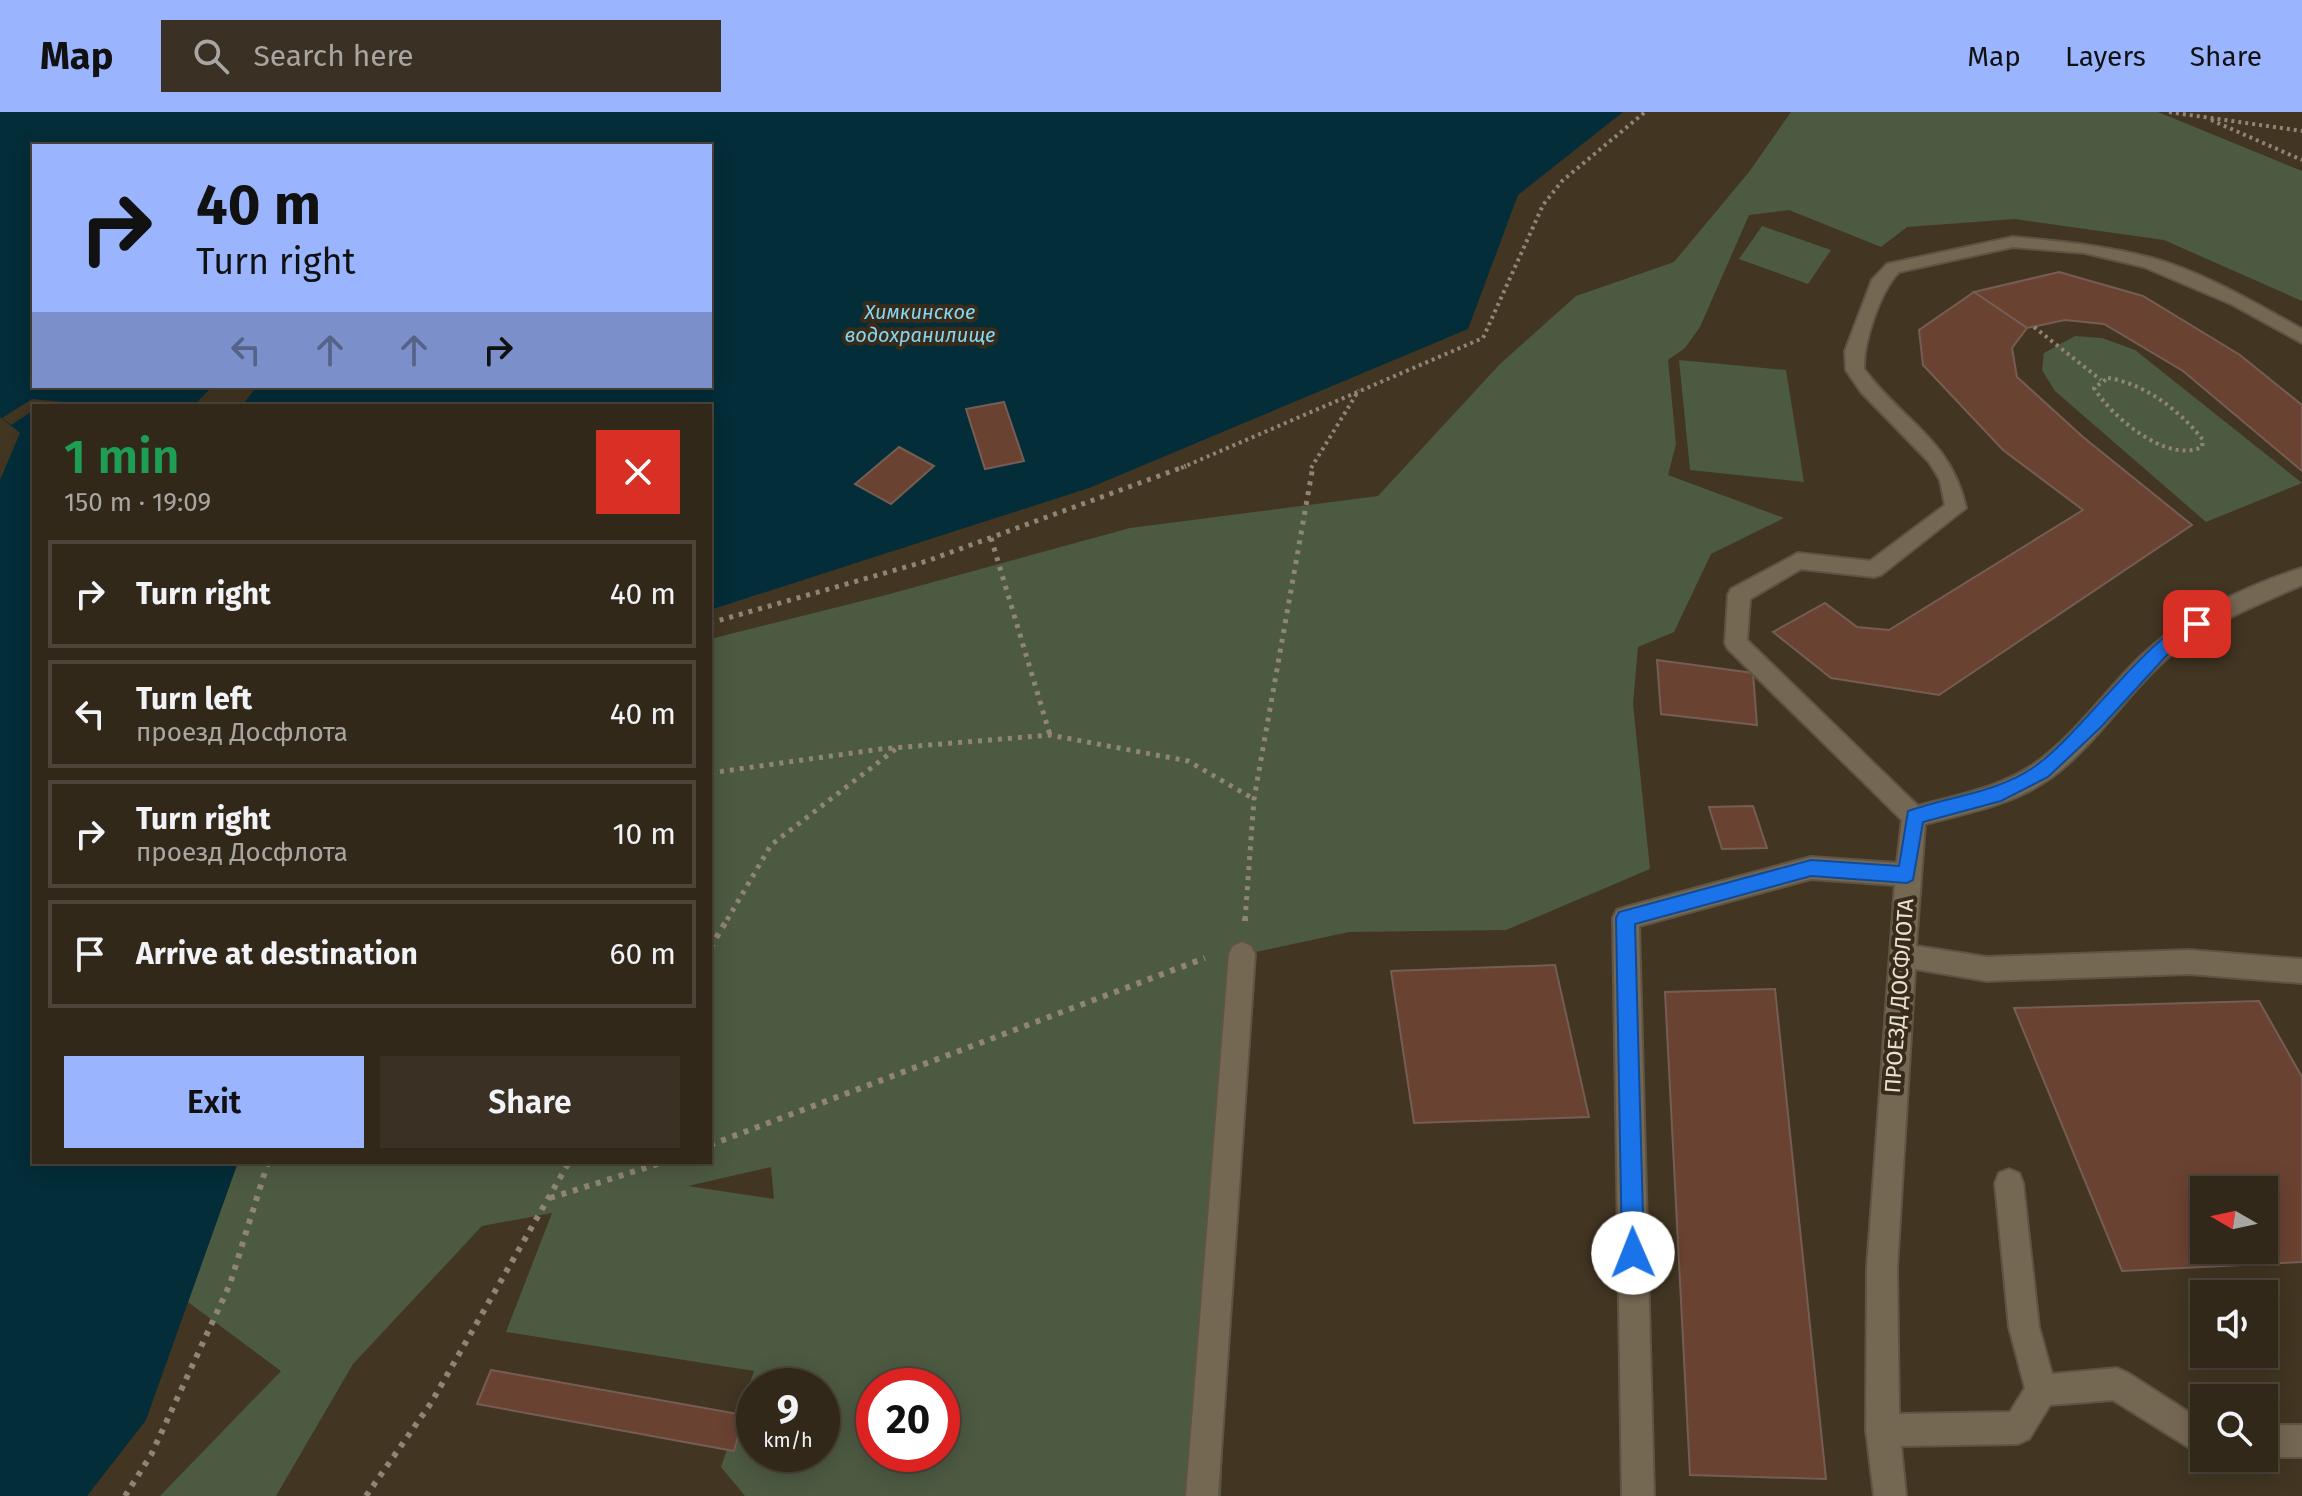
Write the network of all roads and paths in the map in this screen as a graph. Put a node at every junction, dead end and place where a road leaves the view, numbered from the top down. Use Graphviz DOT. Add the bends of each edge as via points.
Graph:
graph roads {
  1 [pos="1645,112"];
  2 [pos="2169,112"];
  3 [pos="2206,117"];
  4 [pos="2302,131"];
  5 [pos="2302,160"];
  6 [pos="2034,327"];
  7 [pos="2302,337"];
  8 [pos="2101,380"];
  9 [pos="1359,389"];
  10 [pos="991,538"];
  11 [pos="2302,576"];
  12 [pos="712,622"];
  13 [pos="1050,735"];
  14 [pos="897,747"];
  15 [pos="712,773"];
  16 [pos="1254,799"];
  17 [pos="1914,817"];
  18 [pos="1907,875"];
  19 [pos="712,945"];
  20 [pos="1243,949"];
  21 [pos="1904,956"];
  22 [pos="2302,971"];
  23 [pos="712,1144"];
  24 [pos="267,1164"];
  25 [pos="568,1164"];
  26 [pos="658,1164"];
  27 [pos="2009,1183"];
  28 [pos="550,1198"];
  29 [pos="2041,1390"];
  30 [pos="1882,1430"];
  31 [pos="2190,1432"];
  32 [pos="2278,1441"];
  33 [pos="2302,1441"];
  34 [pos="125,1496"];
  35 [pos="366,1496"];
  36 [pos="1202,1496"];
  37 [pos="1638,1496"];
  38 [pos="1890,1496"];
  1 -- 9 [label="path" via="1562,181 1543,205 1483,338"];
  2 -- 3 [label="path"];
  3 -- 4 [label="path"];
  3 -- 5 [label="path"];
  6 -- 8 [label="path"];
  7 -- 17 [label="street" via="2237,300 2150,263 2085,248 2013,242 1893,268 1881,280 1854,351 1855,370 1936,457 1950,480 1956,508 1874,569 1798,561 1739,595 1736,643"];
  8 -- 8 [label="path" via="2094,388 2100,398 2158,446 2185,454 2202,447 2203,440 2193,429 2141,388 2125,380"];
  9 -- 10 [label="path" via="1157,478"];
  9 -- 16 [label="path" via="1310,470"];
  10 -- 12 [label="path"];
  10 -- 13 [label="path"];
  11 -- 17 [label="street" via="2197,624 2160,651 2041,772 1995,796"];
  13 -- 14 [label="path"];
  13 -- 16 [label="path" via="1188,761"];
  14 -- 15 [label="path"];
  14 -- 19 [label="path" via="771,845"];
  16 -- 20 [label="path"];
  17 -- 18 [label="street, ПРОЕЗД ДОСФЛОТА"];
  18 -- 21 [label="street, ПРОЕЗД ДОСФЛОТА"];
  18 -- 37 [label="street" via="1811,868 1626,918"];
  20 -- 23 [label="path"];
  20 -- 36 [label="street"];
  21 -- 22 [label="street" via="1987,969 2189,962"];
  21 -- 30 [label="street, ПРОЕЗД ДОСФЛОТА" via="1882,1228"];
  24 -- 34 [label="path" via="230,1284 151,1455"];
  25 -- 28 [label="path"];
  26 -- 28 [label="path"];
  27 -- 29 [label="street" via="2024,1327"];
  28 -- 35 [label="path" via="431,1403"];
  29 -- 30 [label="street" via="2018,1428"];
  29 -- 31 [label="street" via="2117,1384"];
  30 -- 38 [label="street, ПРОЕЗД ДОСФЛОТА"];
  32 -- 33 [label="street"];
}
